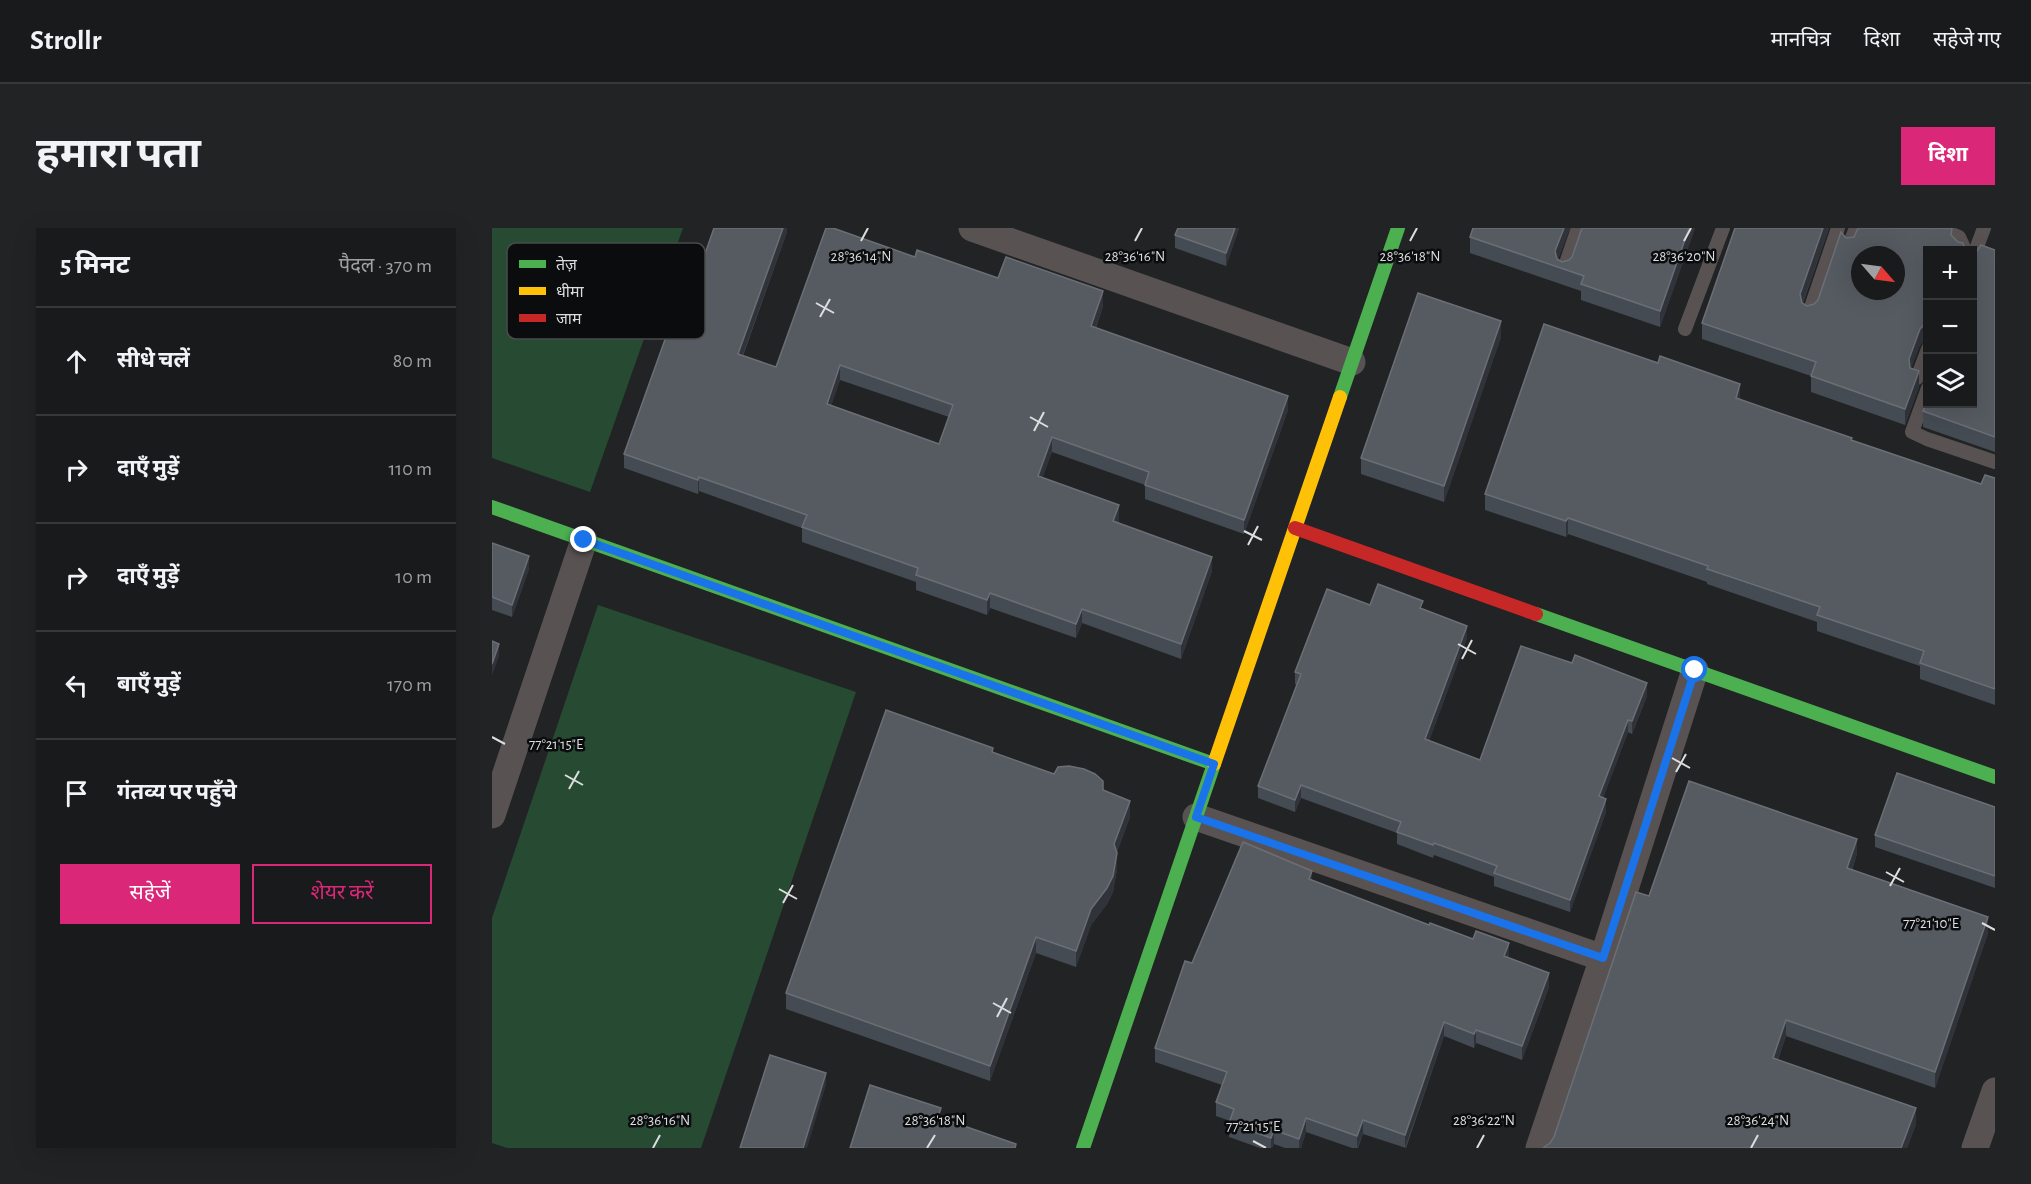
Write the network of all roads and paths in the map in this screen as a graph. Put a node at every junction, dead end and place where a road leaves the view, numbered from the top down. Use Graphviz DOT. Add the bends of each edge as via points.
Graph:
graph roads {
  1 [pos="972,228"];
  2 [pos="1398,228"];
  3 [pos="1578,228"];
  4 [pos="1724,228"];
  5 [pos="1838,228"];
  6 [pos="1856,228"];
  7 [pos="1937,228"];
  8 [pos="1984,228"];
  9 [pos="1962,238"];
  10 [pos="1849,245"];
  11 [pos="1977,247"];
  12 [pos="1564,269"];
  13 [pos="1809,313"];
  14 [pos="1685,329"];
  15 [pos="1926,354"];
  16 [pos="1352,362"];
  17 [pos="1917,378"];
  18 [pos="1923,402"];
  19 [pos="1995,462"];
  20 [pos="492,507"];
  21 [pos="1295,528"];
  22 [pos="584,540"];
  23 [pos="1695,670"];
  24 [pos="1214,764"];
  25 [pos="1995,777"];
  26 [pos="492,815"];
  27 [pos="1196,817"];
  28 [pos="1603,958"];
  29 [pos="1995,1091"];
  30 [pos="1083,1148"];
  31 [pos="1539,1148"];
  32 [pos="1975,1148"];
  1 -- 16 [label="street"];
  2 -- 16 [label="street"];
  3 -- 12 [label="lane"];
  4 -- 14 [label="lane"];
  5 -- 13 [label="lane"];
  6 -- 10 [label="lane"];
  7 -- 9 [label="lane"];
  8 -- 11 [label="lane"];
  15 -- 17 [label="lane"];
  16 -- 21 [label="street"];
  18 -- 19 [label="lane" via="1912,432"];
  20 -- 22 [label="street"];
  21 -- 23 [label="street"];
  21 -- 24 [label="street"];
  22 -- 24 [label="street"];
  22 -- 26 [label="street"];
  23 -- 25 [label="street"];
  23 -- 28 [label="street"];
  24 -- 27 [label="street"];
  27 -- 28 [label="street"];
  27 -- 30 [label="street"];
  28 -- 31 [label="street"];
  29 -- 32 [label="street"];
}
